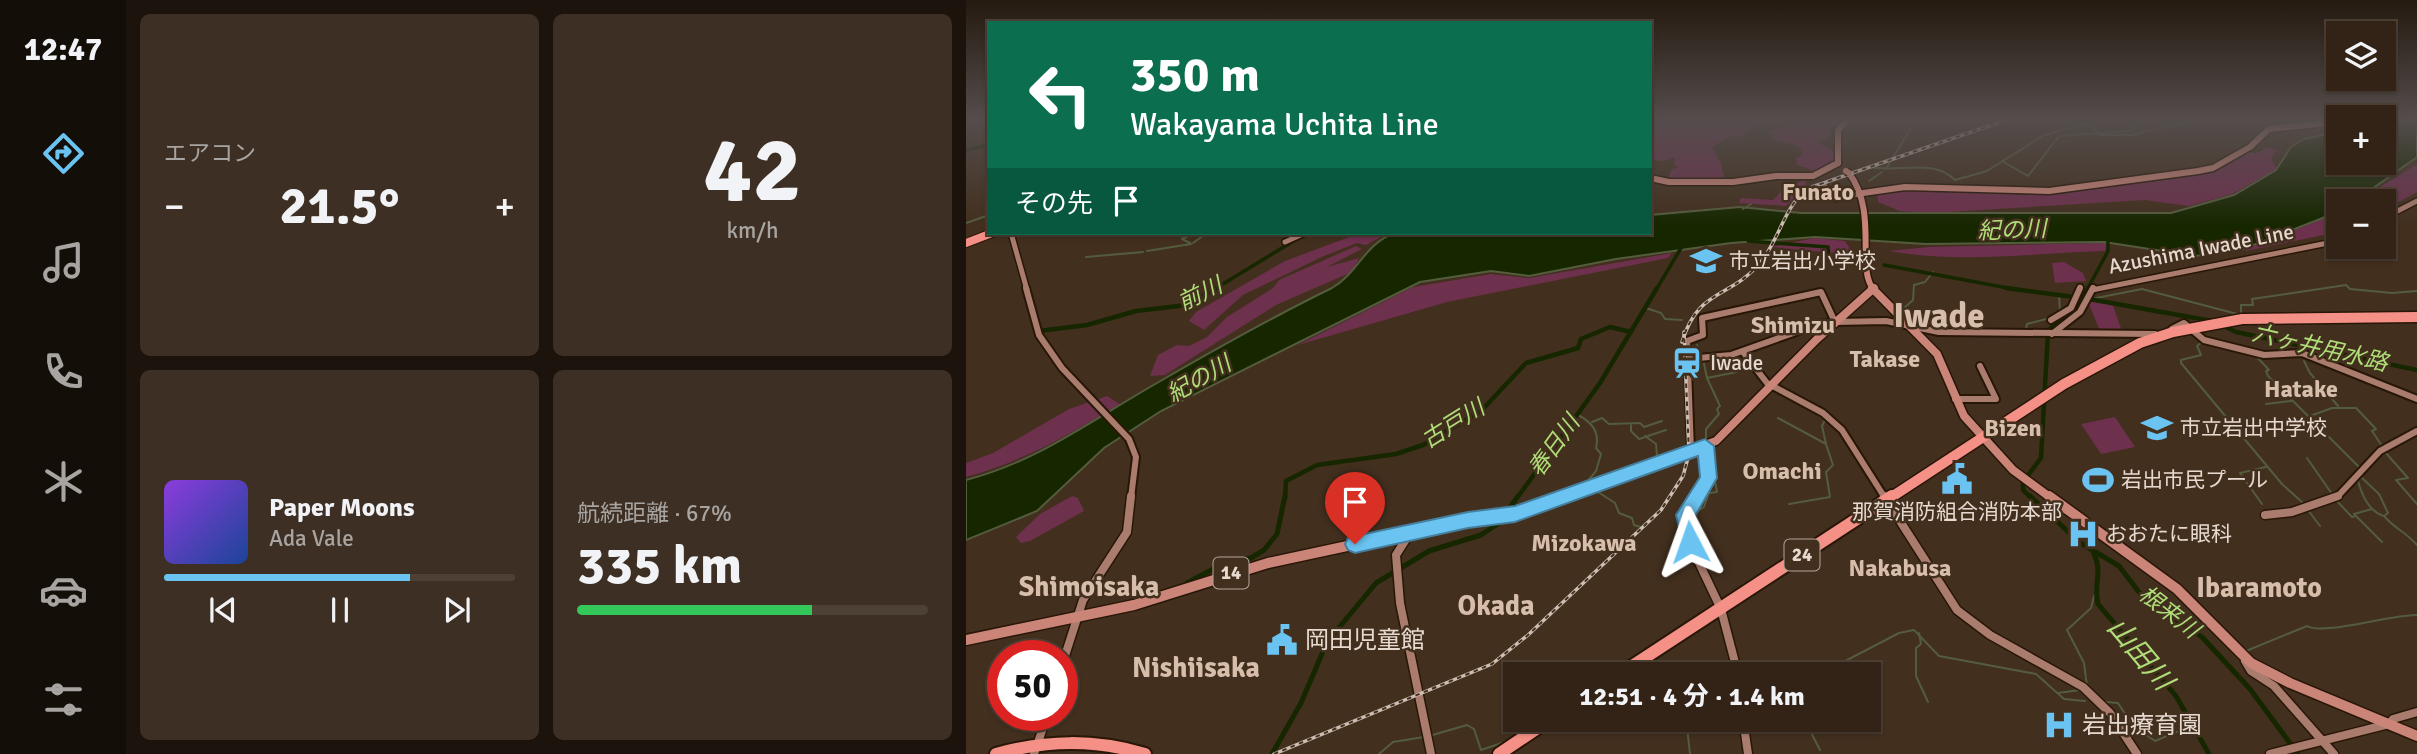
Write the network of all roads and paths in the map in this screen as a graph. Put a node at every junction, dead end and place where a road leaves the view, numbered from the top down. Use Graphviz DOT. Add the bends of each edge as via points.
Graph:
graph roads {
  1 [pos="1838,155"];
  2 [pos="2235,155"];
  3 [pos="1838,163"];
  4 [pos="1652,178"];
  5 [pos="1823,184"];
  6 [pos="1865,193"];
  7 [pos="2417,201"];
  8 [pos="2396,212"];
  9 [pos="987,235"];
  10 [pos="1012,235"];
  11 [pos="1301,235"];
  12 [pos="1285,242"];
  13 [pos="966,243"];
  14 [pos="2326,243"];
  15 [pos="2080,287"];
  16 [pos="1873,289"];
  17 [pos="2417,318"];
  18 [pos="2051,320"];
  19 [pos="1835,322"];
  20 [pos="1905,324"];
  21 [pos="2190,329"];
  22 [pos="1922,332"];
  23 [pos="2049,334"];
  24 [pos="1743,352"];
  25 [pos="1688,359"];
  26 [pos="1980,366"];
  27 [pos="1771,385"];
  28 [pos="1956,399"];
  29 [pos="2417,399"];
  30 [pos="2417,431"];
  31 [pos="1985,439"];
  32 [pos="1705,446"];
  33 [pos="1691,452"];
  34 [pos="1888,502"];
  35 [pos="2265,515"];
  36 [pos="1411,532"];
  37 [pos="1721,611"];
  38 [pos="1079,617"];
  39 [pos="966,640"];
  40 [pos="1071,640"];
  41 [pos="2247,658"];
  42 [pos="1639,662"];
  43 [pos="1646,662"];
  44 [pos="1735,662"];
  45 [pos="2417,712"];
  46 [pos="2390,723"];
  47 [pos="1042,731"];
  48 [pos="1532,732"];
  49 [pos="1539,732"];
  50 [pos="1745,732"];
  51 [pos="2417,734"];
  52 [pos="2323,740"];
  53 [pos="1036,749"];
  54 [pos="996,754"];
  55 [pos="1013,754"];
  56 [pos="1125,754"];
  57 [pos="1145,754"];
  58 [pos="1431,754"];
  59 [pos="1499,754"];
  60 [pos="1506,754"];
  61 [pos="1748,754"];
  62 [pos="2137,754"];
  63 [pos="2270,754"];
  64 [pos="2334,754"];
  1 -- 3 [label="main road"];
  2 -- 6 [label="main road" via="2199,172 2032,192 1919,185 1886,186"];
  3 -- 4 [label="main road" via="1809,176 1728,183"];
  3 -- 6 [label="main road"];
  5 -- 6 [label="main road" via="1836,199"];
  6 -- 16 [label="main road" via="1867,281"];
  7 -- 8 [label="main road"];
  9 -- 13 [label="highway"];
  10 -- 38 [label="main road" via="1036,331 1073,380 1129,439 1136,457 1127,532 1083,600"];
  11 -- 12 [label="main road"];
  14 -- 23 [label="main road, Azushima Iwade Line" via="2093,287 2080,312"];
  15 -- 18 [label="main road" via="2071,308"];
  16 -- 19 [label="main road, 14"];
  16 -- 20 [label="main road"];
  16 -- 20 [label="main road"];
  17 -- 21 [label="highway, 24" via="2263,320"];
  19 -- 20 [label="main road"];
  19 -- 24 [label="main road"];
  19 -- 25 [label="main road" via="1821,292 1702,318 1704,334 1687,341"];
  19 -- 27 [label="main road, 14"];
  20 -- 22 [label="main road"];
  20 -- 28 [label="main road" via="1940,358"];
  21 -- 23 [label="main road" via="2182,323 2152,335"];
  21 -- 29 [label="main road" via="2204,340 2255,352 2310,356"];
  21 -- 31 [label="highway, 24" via="2118,355"];
  22 -- 23 [label="main road"];
  22 -- 28 [label="main road" via="1943,358"];
  24 -- 25 [label="main road"];
  24 -- 27 [label="main road"];
  25 -- 33 [label="main road"];
  26 -- 28 [label="main road" via="1996,399"];
  27 -- 32 [label="main road, 14"];
  27 -- 34 [label="main road" via="1837,424"];
  28 -- 31 [label="main road"];
  30 -- 35 [label="main road" via="2379,452 2338,496 2291,512"];
  31 -- 34 [label="highway, 24"];
  31 -- 41 [label="main road" via="2026,479 2177,589"];
  32 -- 33 [label="main road, 14"];
  32 -- 37 [label="main road" via="1709,478 1688,508 1685,521 1692,548"];
  33 -- 36 [label="main road, 14" via="1510,515"];
  34 -- 37 [label="highway, 24"];
  34 -- 62 [label="main road" via="1957,610 2089,692 2111,713"];
  36 -- 38 [label="main road, 14" via="1267,563 1134,605"];
  36 -- 58 [label="main road" via="1396,560 1403,625"];
  37 -- 42 [label="highway, 24"];
  37 -- 43 [label="highway, 24"];
  37 -- 44 [label="main road"];
  38 -- 39 [label="main road, 14"];
  38 -- 40 [label="main road"];
  41 -- 46 [label="main road" via="2274,676"];
  41 -- 52 [label="main road" via="2251,671 2274,686"];
  45 -- 46 [label="main road"];
  46 -- 51 [label="main road"];
  46 -- 52 [label="main road"];
  47 -- 53 [label="main road"];
  48 -- 59 [label="highway"];
  49 -- 60 [label="highway"];
  50 -- 61 [label="main road"];
  52 -- 63 [label="main road"];
  52 -- 64 [label="main road"];
  53 -- 54 [label="highway"];
  53 -- 55 [label="highway"];
  53 -- 56 [label="highway" via="1074,746"];
  53 -- 57 [label="highway" via="1100,743"];
}
